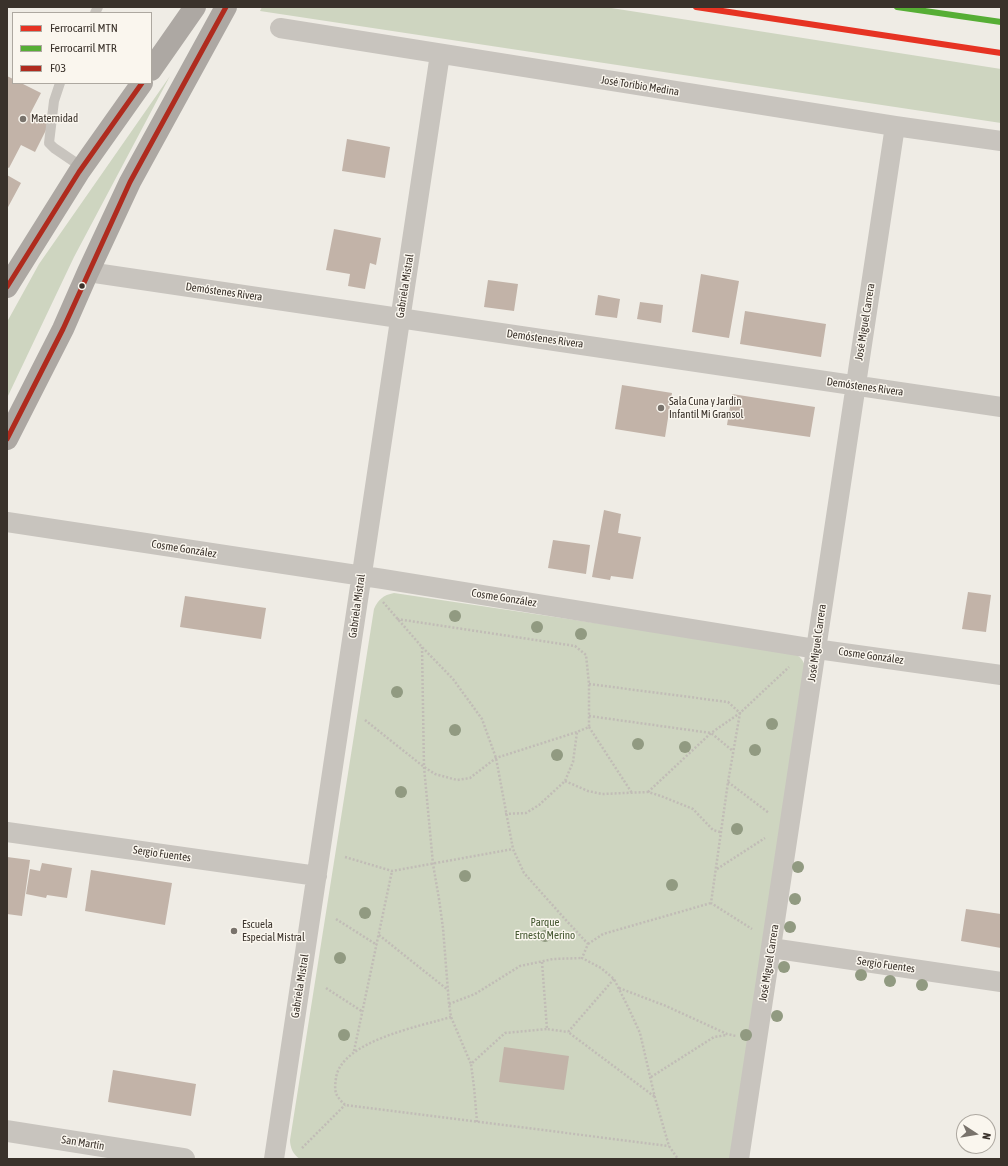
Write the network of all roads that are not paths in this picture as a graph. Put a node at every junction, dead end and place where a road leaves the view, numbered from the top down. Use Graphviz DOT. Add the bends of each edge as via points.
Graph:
graph roads {
  1 [pos="195,7"];
  2 [pos="226,7"];
  3 [pos="280,28"];
  4 [pos="440,54"];
  5 [pos="152,69"];
  6 [pos="60,84"];
  7 [pos="141,84"];
  8 [pos="895,126"];
  9 [pos="1001,141"];
  10 [pos="82,167"];
  11 [pos="88,272"];
  12 [pos="7,287"];
  13 [pos="400,318"];
  14 [pos="855,385"];
  15 [pos="1001,407"];
  16 [pos="7,440"];
  17 [pos="7,522"];
  18 [pos="360,585"];
  19 [pos="816,649"];
  20 [pos="1001,675"];
  21 [pos="7,832"];
  22 [pos="317,876"];
  23 [pos="771,948"];
  24 [pos="1001,982"];
  25 [pos="7,1131"];
  26 [pos="184,1159"];
  27 [pos="274,1159"];
  28 [pos="740,1159"];
  1 -- 5 [label="main road"];
  2 -- 11 [label="main road" via="130,182"];
  3 -- 4 [label="street, José Toribio Medina"];
  4 -- 8 [label="street, José Toribio Medina"];
  4 -- 13 [label="street, Gabriela Mistral"];
  6 -- 10 [label="lane" via="54,100 49,143"];
  7 -- 10 [label="main road"];
  8 -- 9 [label="street, José Toribio Medina"];
  8 -- 14 [label="street, José Miguel Carrera"];
  10 -- 12 [label="main road"];
  11 -- 13 [label="street, Demóstenes Rivera"];
  11 -- 16 [label="main road" via="63,329"];
  13 -- 14 [label="street, Demóstenes Rivera"];
  13 -- 18 [label="street, Gabriela Mistral"];
  14 -- 15 [label="street, Demóstenes Rivera"];
  14 -- 19 [label="street, José Miguel Carrera"];
  17 -- 18 [label="street, Cosme González"];
  18 -- 19 [label="street, Cosme González"];
  18 -- 22 [label="street, Gabriela Mistral"];
  19 -- 20 [label="street, Cosme González"];
  19 -- 23 [label="street, José Miguel Carrera"];
  21 -- 22 [label="street, Sergio Fuentes"];
  22 -- 27 [label="street, Gabriela Mistral"];
  23 -- 24 [label="street, Sergio Fuentes"];
  23 -- 28 [label="street, José Miguel Carrera"];
  25 -- 26 [label="street, San Martín"];
}
